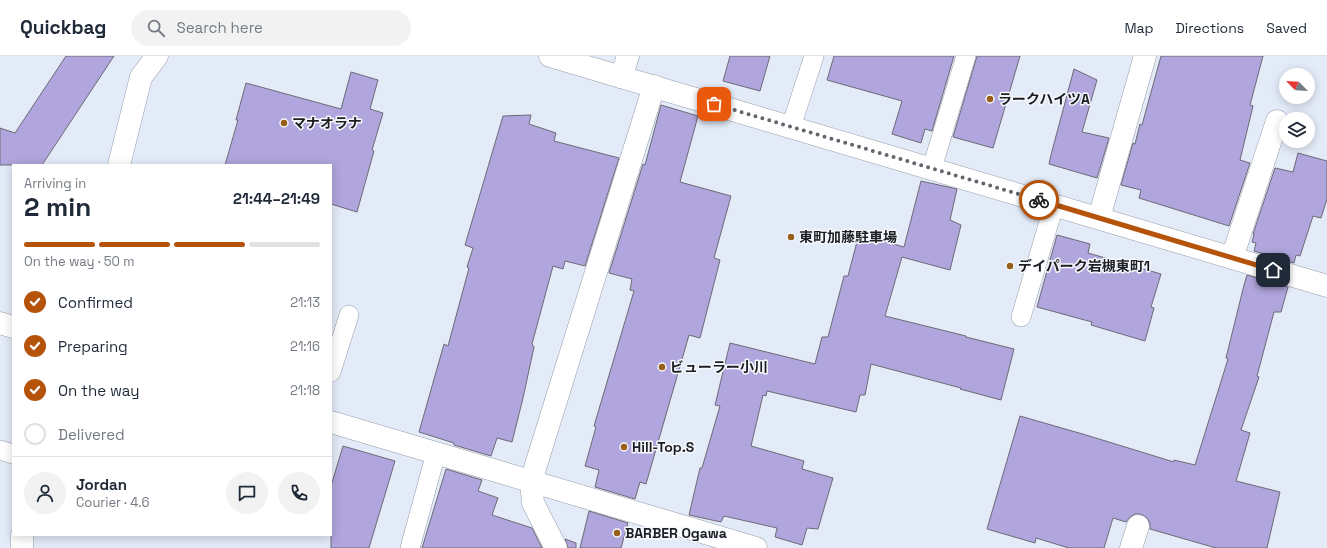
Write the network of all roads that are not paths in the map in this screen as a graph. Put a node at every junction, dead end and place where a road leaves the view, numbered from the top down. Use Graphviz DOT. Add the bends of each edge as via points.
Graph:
graph roads {
  1 [pos="157,56"];
  2 [pos="550,56"];
  3 [pos="628,56"];
  4 [pos="814,56"];
  5 [pos="966,56"];
  6 [pos="1145,56"];
  7 [pos="621,77"];
  8 [pos="654,86"];
  9 [pos="1277,121"];
  10 [pos="791,127"];
  11 [pos="119,164"];
  12 [pos="932,168"];
  13 [pos="1054,205"];
  14 [pos="1099,218"];
  15 [pos="1232,258"];
  16 [pos="1327,286"];
  17 [pos="349,315"];
  18 [pos="1021,317"];
  19 [pos="0,323"];
  20 [pos="12,327"];
  21 [pos="332,369"];
  22 [pos="332,422"];
  23 [pos="0,450"];
  24 [pos="436,453"];
  25 [pos="12,454"];
  26 [pos="531,482"];
  27 [pos="1138,526"];
  28 [pos="22,536"];
  29 [pos="22,548"];
  30 [pos="410,548"];
  31 [pos="556,548"];
  32 [pos="756,548"];
  33 [pos="1131,548"];
  1 -- 11 [label="street" via="141,78"];
  2 -- 7 [label="street"];
  3 -- 7 [label="street"];
  4 -- 10 [label="lane"];
  5 -- 12 [label="lane"];
  6 -- 14 [label="street"];
  7 -- 8 [label="street"];
  8 -- 10 [label="street"];
  8 -- 26 [label="street"];
  9 -- 15 [label="street"];
  10 -- 12 [label="street"];
  12 -- 13 [label="street"];
  13 -- 14 [label="street"];
  13 -- 18 [label="lane"];
  14 -- 15 [label="street"];
  15 -- 16 [label="street"];
  17 -- 21 [label="lane"];
  19 -- 20 [label="street"];
  22 -- 24 [label="street"];
  23 -- 25 [label="lane"];
  24 -- 26 [label="street"];
  24 -- 30 [label="lane"];
  26 -- 31 [label="street" via="533,503"];
  26 -- 32 [label="street"];
  27 -- 33 [label="street"];
  28 -- 29 [label="street"];
}
